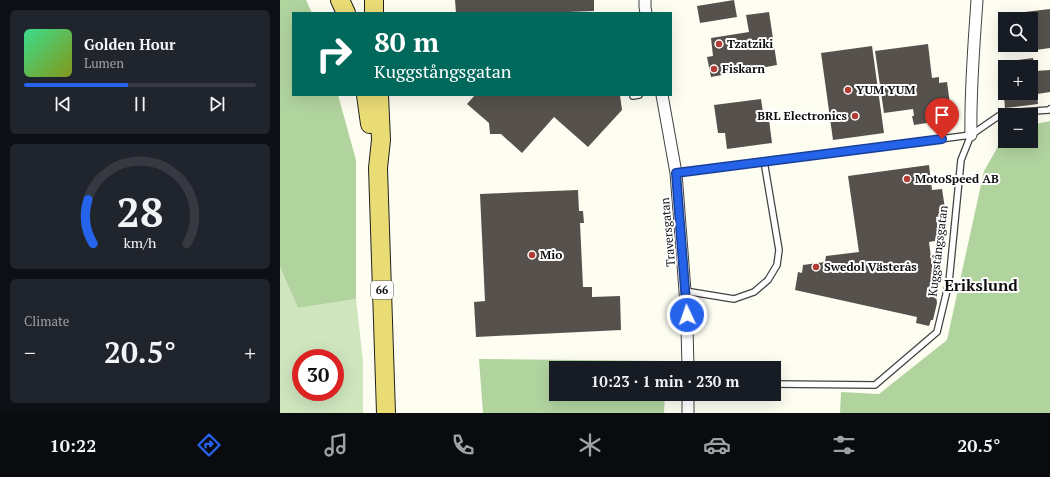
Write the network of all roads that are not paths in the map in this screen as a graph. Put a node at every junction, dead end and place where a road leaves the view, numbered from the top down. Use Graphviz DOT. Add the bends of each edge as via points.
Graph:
graph roads {
  1 [pos="340,0"];
  2 [pos="374,0"];
  3 [pos="645,0"];
  4 [pos="977,0"];
  5 [pos="346,12"];
  6 [pos="374,12"];
  7 [pos="646,12"];
  8 [pos="366,96"];
  9 [pos="379,96"];
  10 [pos="662,96"];
  11 [pos="1050,109"];
  12 [pos="971,135"];
  13 [pos="764,161"];
  14 [pos="378,168"];
  15 [pos="676,173"];
  16 [pos="685,291"];
  17 [pos="688,361"];
  18 [pos="781,384"];
  19 [pos="688,401"];
  20 [pos="386,413"];
  21 [pos="688,413"];
  1 -- 5 [label="main road"];
  2 -- 6 [label="main road"];
  3 -- 7 [label="street"];
  4 -- 12 [label="street, Kuggstångsgatan" via="970,109"];
  8 -- 14 [label="main road, 66"];
  9 -- 14 [label="main road, 66" via="381,140"];
  10 -- 15 [label="street, Traversgatan"];
  11 -- 12 [label="lane" via="1003,113"];
  12 -- 13 [label="lane"];
  12 -- 18 [label="lane, Kuggstångsgatan" via="961,160 949,282 937,332 875,385"];
  13 -- 15 [label="lane"];
  13 -- 16 [label="lane" via="779,250 777,265 768,280 754,292 734,299"];
  14 -- 20 [label="main road, 66"];
  15 -- 16 [label="street, Traversgatan"];
  16 -- 17 [label="street, Traversgatan"];
  19 -- 21 [label="street"];
}
